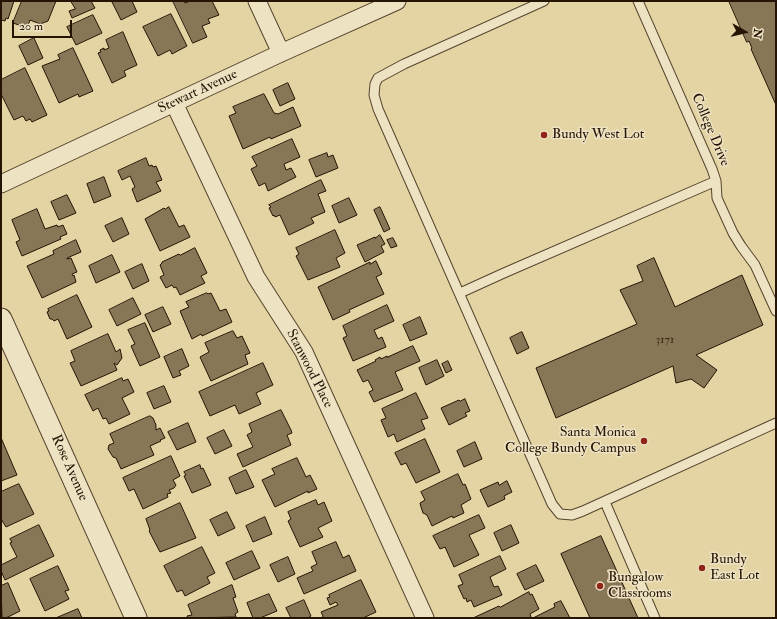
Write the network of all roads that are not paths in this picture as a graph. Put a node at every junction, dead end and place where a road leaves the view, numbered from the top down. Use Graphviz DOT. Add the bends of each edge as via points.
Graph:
graph roads {
  1 [pos="257,1"];
  2 [pos="397,1"];
  3 [pos="544,1"];
  4 [pos="638,1"];
  5 [pos="281,53"];
  6 [pos="174,103"];
  7 [pos="716,181"];
  8 [pos="1,184"];
  9 [pos="460,293"];
  10 [pos="776,311"];
  11 [pos="1,319"];
  12 [pos="776,423"];
  13 [pos="604,502"];
  14 [pos="136,618"];
  15 [pos="425,618"];
  16 [pos="656,618"];
  1 -- 5 [label="street"];
  2 -- 5 [label="street, Stewart Avenue"];
  3 -- 9 [label="lane" via="404,64 378,78 375,84 374,95 378,109"];
  4 -- 7 [label="lane, College Drive"];
  5 -- 6 [label="street, Stewart Avenue"];
  6 -- 8 [label="street, Stewart Avenue"];
  6 -- 15 [label="street, Stanwood Place" via="256,277 304,352"];
  7 -- 9 [label="lane"];
  7 -- 10 [label="lane, College Drive" via="717,198 733,234 755,265"];
  9 -- 13 [label="lane" via="552,504 560,514 572,514"];
  11 -- 14 [label="street, Rose Avenue"];
  12 -- 13 [label="lane"];
  13 -- 16 [label="lane"];
}
